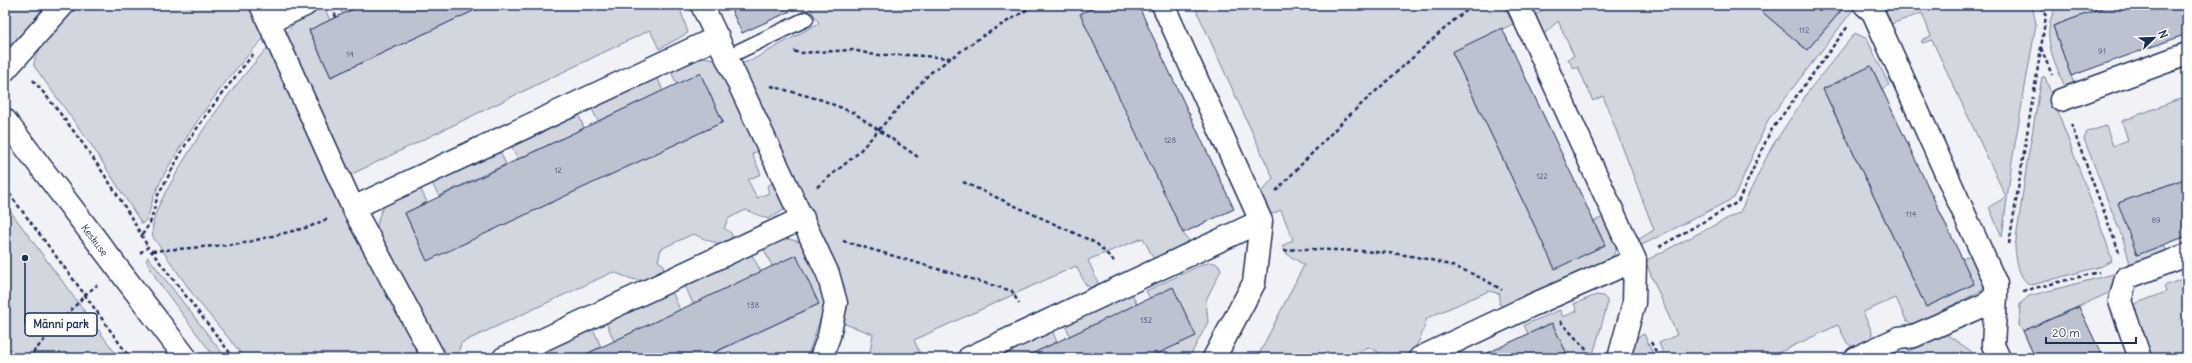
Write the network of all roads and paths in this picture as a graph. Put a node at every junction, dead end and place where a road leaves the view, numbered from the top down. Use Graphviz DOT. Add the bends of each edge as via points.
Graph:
graph roads {
  1 [pos="63,5"];
  2 [pos="305,5"];
  3 [pos="702,5"];
  4 [pos="1035,5"];
  5 [pos="1163,5"];
  6 [pos="1474,5"];
  7 [pos="1518,5"];
  8 [pos="2040,5"];
  9 [pos="1869,8"];
  10 [pos="333,10"];
  11 [pos="336,17"];
  12 [pos="268,20"];
  13 [pos="806,20"];
  14 [pos="718,37"];
  15 [pos="765,39"];
  16 [pos="2041,47"];
  17 [pos="2187,54"];
  18 [pos="952,58"];
  19 [pos="10,64"];
  20 [pos="730,64"];
  21 [pos="2061,100"];
  22 [pos="5,120"];
  23 [pos="878,131"];
  24 [pos="918,157"];
  25 [pos="963,182"];
  26 [pos="5,188"];
  27 [pos="353,208"];
  28 [pos="800,211"];
  29 [pos="1259,216"];
  30 [pos="142,235"];
  31 [pos="842,241"];
  32 [pos="148,247"];
  33 [pos="2008,248"];
  34 [pos="152,251"];
  35 [pos="140,252"];
  36 [pos="2187,255"];
  37 [pos="1257,259"];
  38 [pos="1635,260"];
  39 [pos="2125,272"];
  40 [pos="1134,281"];
  41 [pos="98,285"];
  42 [pos="2018,292"];
  43 [pos="85,295"];
  44 [pos="1996,296"];
  45 [pos="1528,307"];
  46 [pos="1555,316"];
  47 [pos="1032,328"];
  48 [pos="28,358"];
  49 [pos="130,358"];
  50 [pos="186,358"];
  51 [pos="234,358"];
  52 [pos="434,358"];
  53 [pos="504,358"];
  54 [pos="821,358"];
  55 [pos="969,358"];
  56 [pos="1214,358"];
  57 [pos="1420,358"];
  58 [pos="1594,358"];
  59 [pos="1619,358"];
  60 [pos="1856,358"];
  61 [pos="1999,358"];
  62 [pos="2140,358"];
  1 -- 19 [label="street"];
  2 -- 12 [label="street"];
  3 -- 14 [label="street"];
  4 -- 18 [label="path"];
  5 -- 29 [label="street"];
  6 -- 29 [label="path" via="1454,20 1344,120"];
  7 -- 38 [label="street"];
  8 -- 16 [label="path" via="2046,16"];
  9 -- 38 [label="path" via="1852,21 1770,132 1738,202"];
  9 -- 44 [label="street" via="1989,266 1996,284"];
  10 -- 11 [label="path"];
  12 -- 27 [label="street"];
  12 -- 30 [label="path" via="249,58 186,144 158,195 150,223"];
  13 -- 15 [label="lane"];
  14 -- 20 [label="street"];
  14 -- 27 [label="street"];
  15 -- 18 [label="path" via="799,53 853,50 875,55"];
  15 -- 20 [label="lane"];
  16 -- 21 [label="path"];
  16 -- 33 [label="path"];
  17 -- 21 [label="street"];
  18 -- 23 [label="path" via="930,73"];
  19 -- 30 [label="path" via="75,133 109,181"];
  20 -- 23 [label="path" via="771,86 822,100 854,113"];
  20 -- 28 [label="street"];
  21 -- 39 [label="path"];
  22 -- 50 [label="street, Keskuse"];
  23 -- 24 [label="path"];
  23 -- 28 [label="path"];
  25 -- 40 [label="path" via="1096,243"];
  26 -- 43 [label="path"];
  27 -- 34 [label="path" via="309,227 240,244"];
  27 -- 52 [label="street"];
  28 -- 53 [label="street"];
  28 -- 54 [label="street" via="828,274 836,303"];
  29 -- 37 [label="street"];
  29 -- 40 [label="street"];
  30 -- 32 [label="path"];
  31 -- 47 [label="path" via="1012,291"];
  32 -- 34 [label="path"];
  32 -- 35 [label="path"];
  34 -- 51 [label="path"];
  36 -- 39 [label="street"];
  37 -- 45 [label="path" via="1302,249 1390,252 1421,257 1475,275"];
  37 -- 56 [label="street" via="1254,283"];
  38 -- 45 [label="street"];
  38 -- 59 [label="street" via="1634,303"];
  39 -- 42 [label="path"];
  39 -- 62 [label="street" via="2120,301"];
  40 -- 47 [label="street"];
  41 -- 43 [label="path"];
  43 -- 48 [label="path"];
  43 -- 49 [label="path"];
  44 -- 60 [label="street" via="1978,308 1914,336 1899,338"];
  44 -- 61 [label="street" via="1993,345"];
  45 -- 57 [label="street"];
  46 -- 58 [label="path"];
  47 -- 55 [label="street"];
}
